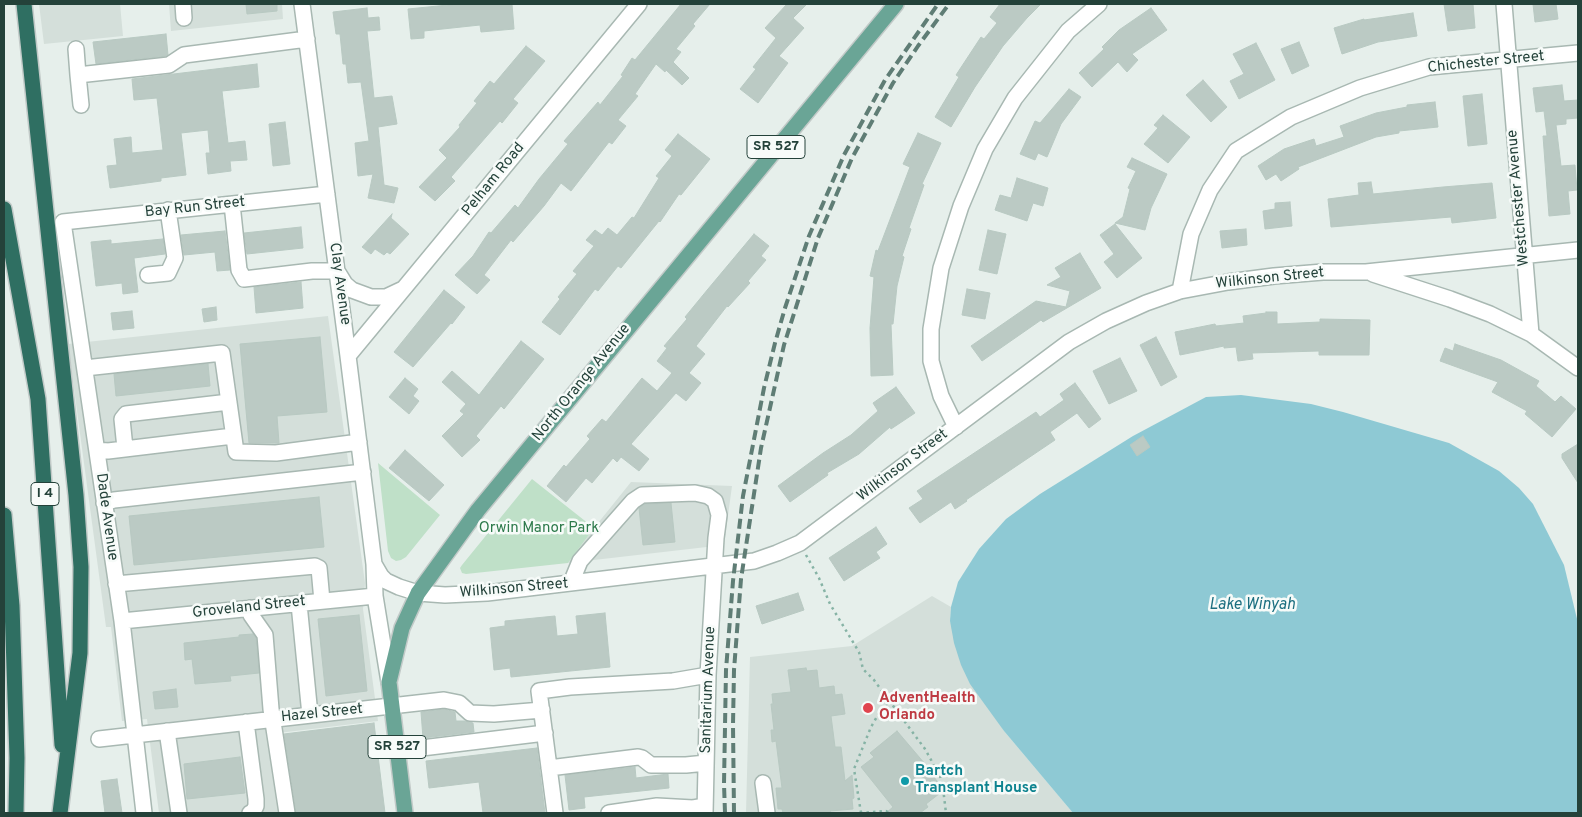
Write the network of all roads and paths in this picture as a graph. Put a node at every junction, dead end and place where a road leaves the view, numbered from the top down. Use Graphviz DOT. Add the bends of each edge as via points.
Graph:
graph roads {
  1 [pos="24,4"];
  2 [pos="302,4"];
  3 [pos="896,4"];
  4 [pos="1099,4"];
  5 [pos="1504,4"];
  6 [pos="636,5"];
  7 [pos="307,39"];
  8 [pos="76,49"];
  9 [pos="1578,53"];
  10 [pos="1508,59"];
  11 [pos="78,75"];
  12 [pos="81,105"];
  13 [pos="327,194"];
  14 [pos="232,204"];
  15 [pos="4,209"];
  16 [pos="168,210"];
  17 [pos="63,222"];
  18 [pos="1578,250"];
  19 [pos="1524,254"];
  20 [pos="337,271"];
  21 [pos="1366,272"];
  22 [pos="148,275"];
  23 [pos="404,288"];
  24 [pos="1180,291"];
  25 [pos="1531,334"];
  26 [pos="348,356"];
  27 [pos="84,368"];
  28 [pos="1578,368"];
  29 [pos="229,402"];
  30 [pos="956,427"];
  31 [pos="234,436"];
  32 [pos="359,442"];
  33 [pos="125,448"];
  34 [pos="97,450"];
  35 [pos="363,472"];
  36 [pos="104,503"];
  37 [pos="4,515"];
  38 [pos="805,554"];
  39 [pos="374,564"];
  40 [pos="714,567"];
  41 [pos="571,583"];
  42 [pos="116,584"];
  43 [pos="418,592"];
  44 [pos="375,596"];
  45 [pos="322,601"];
  46 [pos="298,604"];
  47 [pos="250,608"];
  48 [pos="122,620"];
  49 [pos="708,675"];
  50 [pos="389,682"];
  51 [pos="889,701"];
  52 [pos="391,706"];
  53 [pos="542,710"];
  54 [pos="310,715"];
  55 [pos="273,719"];
  56 [pos="246,722"];
  57 [pos="167,731"];
  58 [pos="545,733"];
  59 [pos="134,734"];
  60 [pos="99,739"];
  61 [pos="397,751"];
  62 [pos="706,762"];
  63 [pos="550,768"];
  64 [pos="65,781"];
  65 [pos="763,782"];
  66 [pos="705,810"];
  67 [pos="16,813"];
  68 [pos="60,813"];
  69 [pos="144,813"];
  70 [pos="178,813"];
  71 [pos="250,813"];
  72 [pos="287,813"];
  73 [pos="406,813"];
  74 [pos="555,813"];
  75 [pos="609,813"];
  76 [pos="767,813"];
  77 [pos="860,813"];
  78 [pos="890,813"];
  79 [pos="946,813"];
  1 -- 64 [label="highway" via="81,567 80,653"];
  2 -- 7 [label="street, Clay Avenue"];
  3 -- 43 [label="main road, North Orange Avenue / SR 527" via="484,503"];
  4 -- 30 [label="street" via="1068,30 1015,98 985,149 961,206 941,268 930,329 930,361 941,396"];
  5 -- 10 [label="street, Westchester Avenue"];
  6 -- 23 [label="street, Pelham Road"];
  7 -- 11 [label="street" via="184,55 169,65"];
  7 -- 13 [label="street, Clay Avenue"];
  8 -- 11 [label="street"];
  9 -- 10 [label="street, Chichester Street"];
  10 -- 19 [label="street, Westchester Avenue"];
  10 -- 24 [label="street, Chichester Street" via="1430,67 1360,88 1291,117 1236,151 1210,190 1191,234"];
  11 -- 12 [label="street"];
  13 -- 14 [label="street, Bay Run Street"];
  13 -- 20 [label="street, Clay Avenue"];
  14 -- 16 [label="street, Bay Run Street"];
  14 -- 20 [label="street" via="239,270 244,279"];
  15 -- 64 [label="highway, I 4" via="38,399"];
  16 -- 17 [label="street, Bay Run Street"];
  16 -- 22 [label="street" via="175,258 168,273"];
  17 -- 27 [label="street, Dade Avenue"];
  18 -- 19 [label="street, Wilkinson Street"];
  19 -- 21 [label="street, Wilkinson Street"];
  19 -- 25 [label="street, Westchester Avenue"];
  20 -- 23 [label="street" via="352,290 371,298 386,297"];
  20 -- 26 [label="street, Clay Avenue"];
  21 -- 24 [label="street, Wilkinson Street" via="1274,276"];
  21 -- 25 [label="street, Wilkinson Street" via="1490,314"];
  23 -- 26 [label="street, Pelham Road"];
  24 -- 30 [label="street, Wilkinson Street" via="1106,321 1069,342"];
  25 -- 28 [label="street"];
  26 -- 32 [label="street, Clay Avenue"];
  27 -- 29 [label="street" via="222,353"];
  27 -- 34 [label="street, Dade Avenue"];
  29 -- 31 [label="street"];
  29 -- 33 [label="street" via="126,414 122,419"];
  30 -- 40 [label="street, Wilkinson Street" via="800,543 754,561"];
  31 -- 32 [label="street" via="236,452 276,453"];
  31 -- 33 [label="street"];
  32 -- 35 [label="street, Clay Avenue"];
  33 -- 34 [label="street"];
  34 -- 36 [label="street, Dade Avenue"];
  35 -- 36 [label="street"];
  35 -- 39 [label="street, Clay Avenue"];
  36 -- 42 [label="street, Dade Avenue"];
  37 -- 67 [label="highway" via="12,606"];
  38 -- 51 [label="path" via="858,652 863,668"];
  39 -- 43 [label="street" via="386,581"];
  39 -- 44 [label="street, Clay Avenue"];
  40 -- 41 [label="street, Wilkinson Street"];
  40 -- 41 [label="street, Sanitarium Avenue" via="720,515 715,502 708,496 695,494 642,495 580,561"];
  40 -- 49 [label="street, Sanitarium Avenue"];
  41 -- 43 [label="street, Wilkinson Street" via="445,595"];
  42 -- 45 [label="street" via="315,566 318,568"];
  42 -- 48 [label="street, Dade Avenue"];
  43 -- 50 [label="main road, North Orange Avenue / SR 527" via="402,628"];
  44 -- 45 [label="street, Groveland Street"];
  44 -- 50 [label="street, Clay Avenue"];
  45 -- 46 [label="street, Groveland Street"];
  46 -- 47 [label="street, Groveland Street"];
  46 -- 54 [label="street"];
  47 -- 48 [label="street, Groveland Street"];
  47 -- 55 [label="street" via="251,615 265,635"];
  48 -- 59 [label="street, Dade Avenue"];
  49 -- 53 [label="street" via="539,691"];
  49 -- 62 [label="street, Sanitarium Avenue"];
  50 -- 52 [label="main road, North Orange Avenue / SR 527"];
  51 -- 77 [label="path" via="870,727 854,769"];
  51 -- 79 [label="path" via="925,749 940,776"];
  52 -- 53 [label="street, Hazel Street" via="444,700 459,703 470,713"];
  52 -- 54 [label="street, Hazel Street"];
  52 -- 61 [label="main road, North Orange Avenue / SR 527"];
  53 -- 58 [label="street"];
  54 -- 55 [label="street, Hazel Street"];
  55 -- 56 [label="street, Hazel Street"];
  55 -- 72 [label="street"];
  56 -- 57 [label="street, Hazel Street"];
  56 -- 71 [label="street" via="256,799 256,806"];
  57 -- 59 [label="street, Hazel Street"];
  57 -- 70 [label="street"];
  58 -- 61 [label="street"];
  58 -- 63 [label="street"];
  59 -- 60 [label="street, Hazel Street"];
  59 -- 69 [label="street, Dade Avenue"];
  61 -- 73 [label="main road, North Orange Avenue / SR 527"];
  62 -- 63 [label="street" via="651,764 638,757"];
  62 -- 66 [label="street, Sanitarium Avenue"];
  63 -- 74 [label="street"];
  64 -- 68 [label="highway, I 4"];
  65 -- 76 [label="street"];
  66 -- 75 [label="street" via="658,806"];
  77 -- 78 [label="path"];
}
